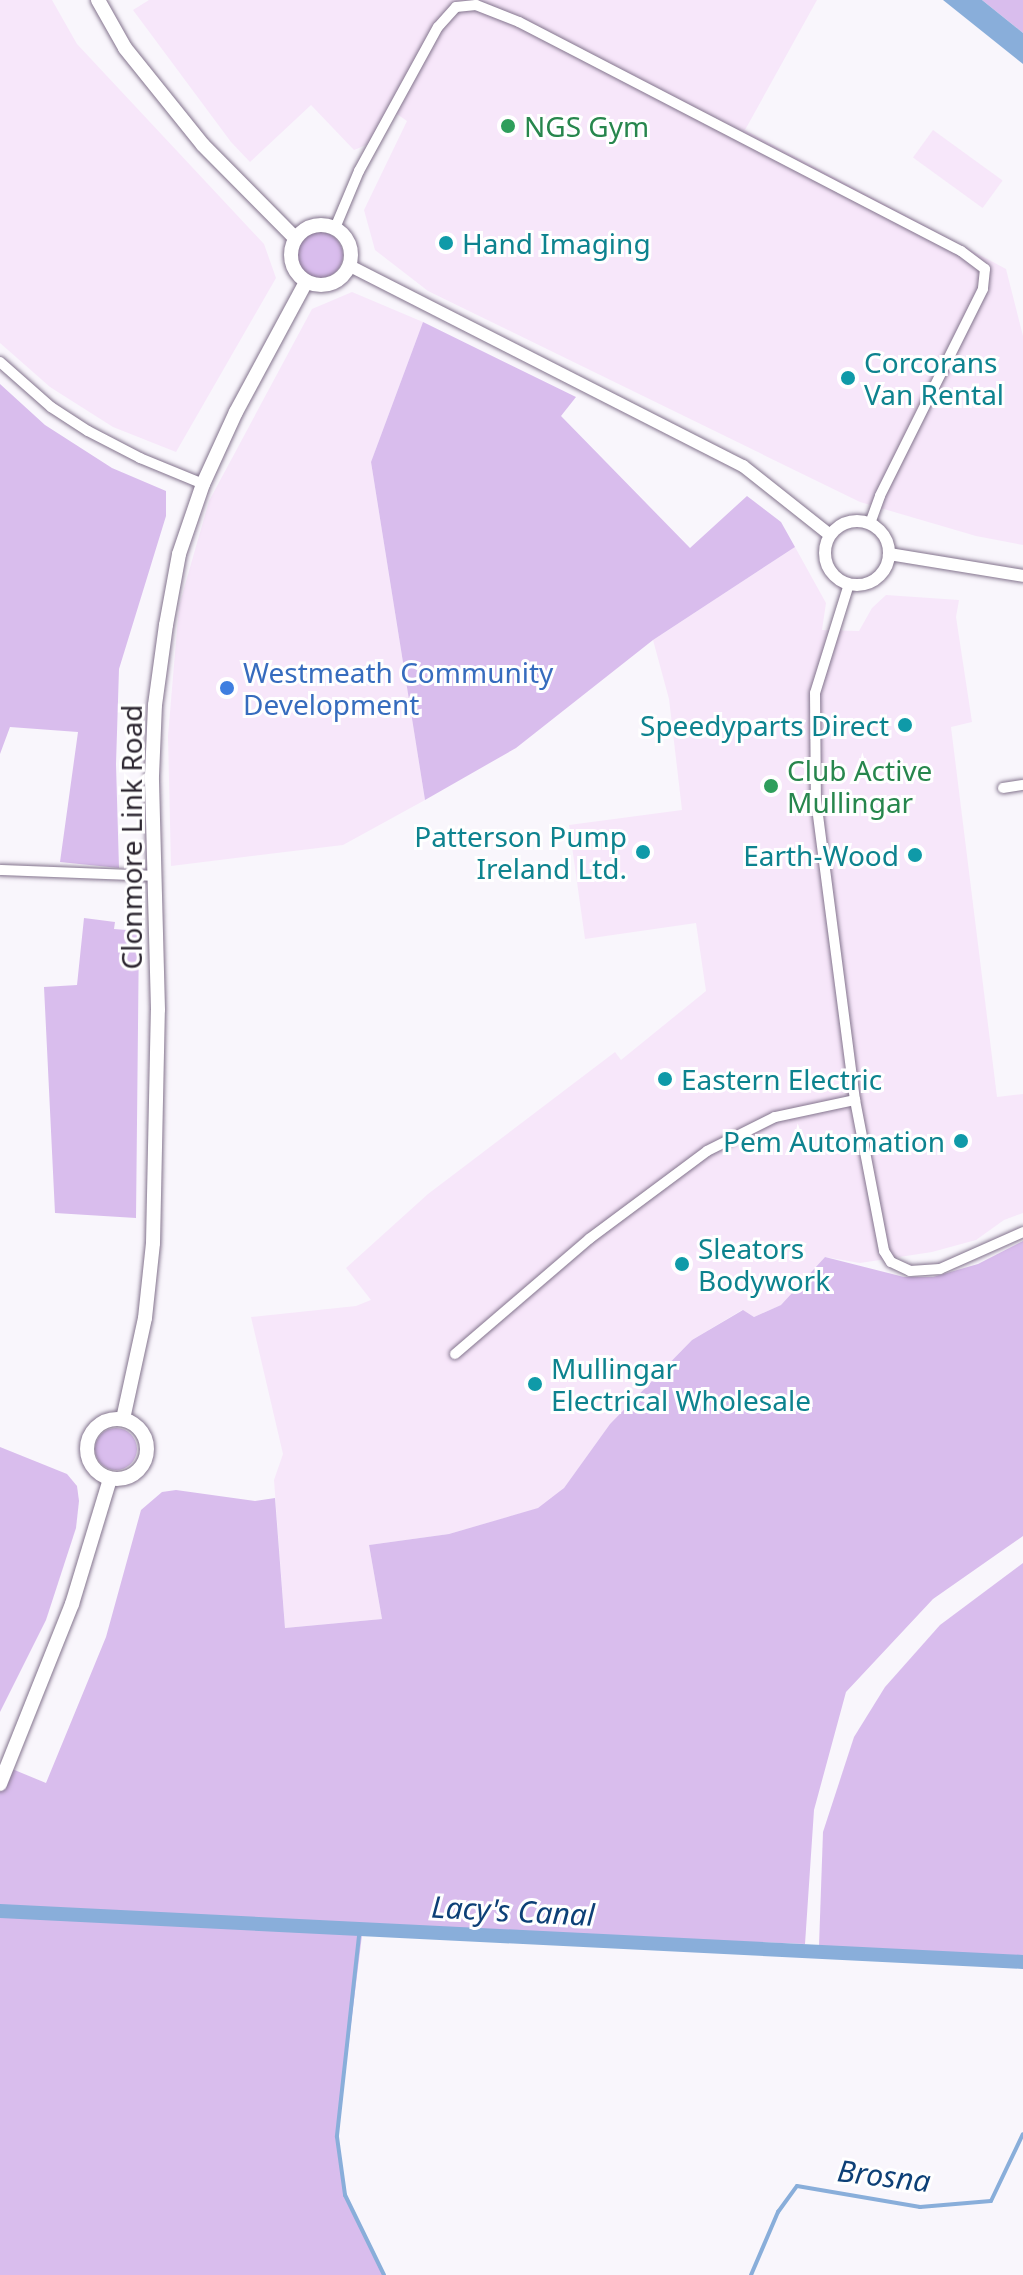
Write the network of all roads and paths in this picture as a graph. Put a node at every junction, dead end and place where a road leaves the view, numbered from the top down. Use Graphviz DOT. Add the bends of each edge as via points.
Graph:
graph roads {
  1 [pos="98,0"];
  2 [pos="335,228"];
  3 [pos="295,238"];
  4 [pos="350,266"];
  5 [pos="306,282"];
  6 [pos="0,362"];
  7 [pos="203,484"];
  8 [pos="870,523"];
  9 [pos="830,535"];
  10 [pos="889,554"];
  11 [pos="1023,576"];
  12 [pos="849,584"];
  13 [pos="1023,785"];
  14 [pos="1003,788"];
  15 [pos="0,870"];
  16 [pos="153,876"];
  17 [pos="855,1100"];
  18 [pos="1023,1232"];
  19 [pos="455,1354"];
  20 [pos="123,1419"];
  21 [pos="110,1479"];
  22 [pos="0,1784"];
  1 -- 3 [label="main road" via="125,48 203,145"];
  2 -- 3 [label="main road" via="318,224"];
  2 -- 4 [label="main road" via="351,248"];
  2 -- 8 [label="street" via="359,171 438,27 456,7 476,5 519,22 961,251 985,269 983,289"];
  3 -- 5 [label="main road" via="292,267"];
  4 -- 5 [label="main road" via="336,282"];
  4 -- 9 [label="street" via="743,466"];
  5 -- 7 [label="main road, Clonmore Link Road"];
  6 -- 7 [label="street" via="88,431"];
  7 -- 16 [label="main road, Clonmore Link Road" via="179,554 157,691"];
  8 -- 9 [label="street" via="852,521"];
  8 -- 10 [label="street" via="884,536"];
  9 -- 12 [label="street" via="827,564"];
  10 -- 11 [label="street"];
  10 -- 12 [label="street" via="876,578"];
  12 -- 17 [label="street" via="815,693 816,800"];
  13 -- 14 [label="street"];
  15 -- 16 [label="street"];
  16 -- 20 [label="main road, Clonmore Link Road" via="158,1010 153,1243 145,1318"];
  17 -- 18 [label="street" via="884,1251 891,1262 910,1271 940,1269"];
  17 -- 19 [label="street" via="775,1117 707,1151 589,1239"];
  20 -- 21 [label="main road" via="95,1427 87,1445 94,1470"];
  20 -- 21 [label="main road" via="139,1428 147,1455 129,1478"];
  21 -- 22 [label="main road" via="72,1604"];
}
